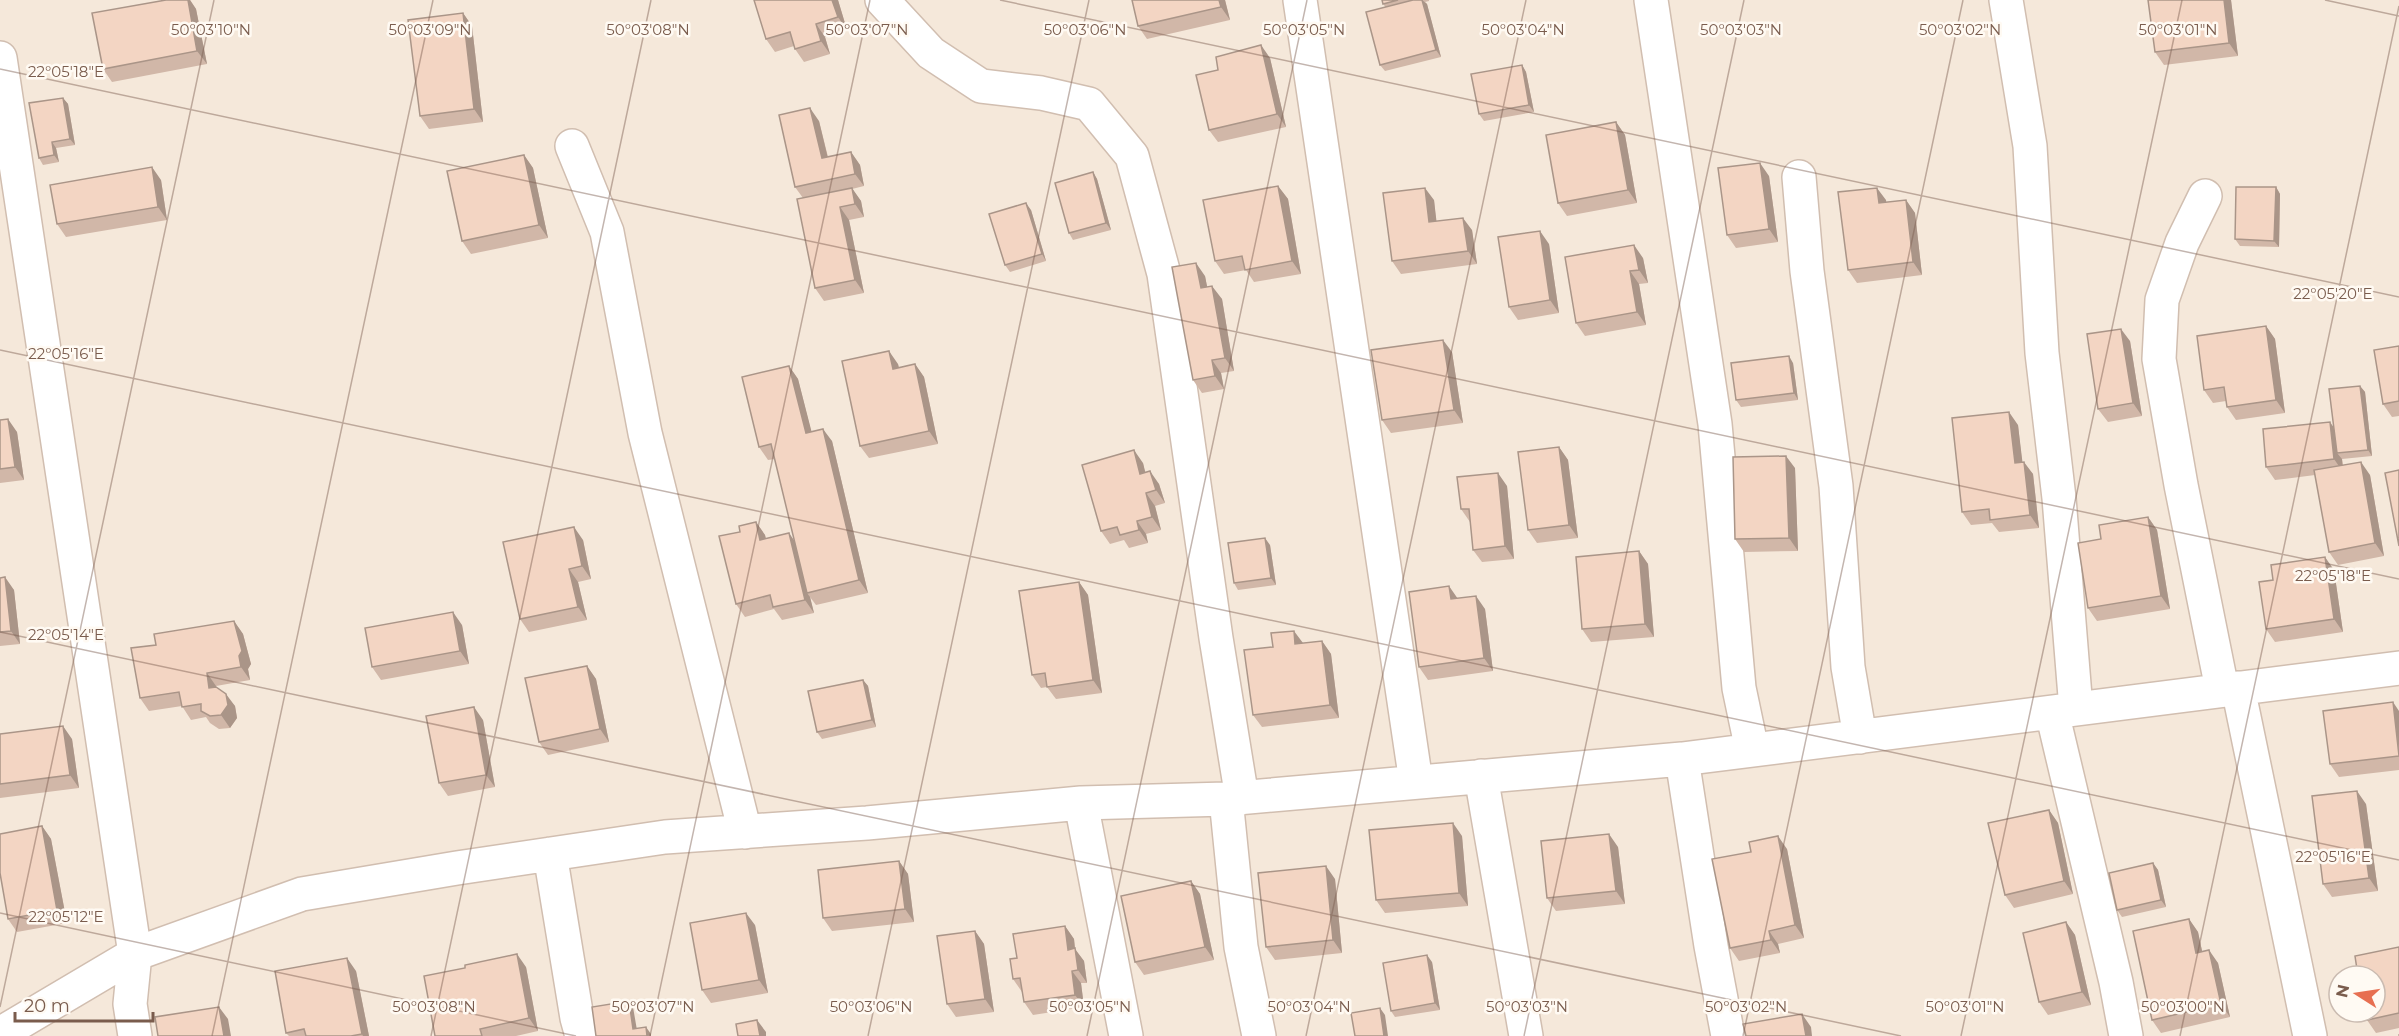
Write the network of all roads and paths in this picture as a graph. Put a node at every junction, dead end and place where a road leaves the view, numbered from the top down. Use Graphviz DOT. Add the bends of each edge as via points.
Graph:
graph roads {
  1 [pos="882,0"];
  2 [pos="1300,0"];
  3 [pos="1651,0"];
  4 [pos="2006,0"];
  5 [pos="0,58"];
  6 [pos="572,146"];
  7 [pos="1799,177"];
  8 [pos="2205,196"];
  9 [pos="2399,668"];
  10 [pos="2230,689"];
  11 [pos="2064,710"];
  12 [pos="1860,737"];
  13 [pos="1752,750"];
  14 [pos="1682,759"];
  15 [pos="1481,776"];
  16 [pos="1416,782"];
  17 [pos="1234,799"];
  18 [pos="1081,803"];
  19 [pos="746,832"];
  20 [pos="550,854"];
  21 [pos="135,954"];
  22 [pos="0,1034"];
  23 [pos="135,1036"];
  24 [pos="582,1036"];
  25 [pos="1126,1036"];
  26 [pos="1259,1036"];
  27 [pos="1526,1036"];
  28 [pos="1728,1036"];
  29 [pos="2126,1036"];
  30 [pos="2310,1036"];
  1 -- 17 [label="street" via="930,54 981,86 1089,104 1132,156 1164,274"];
  2 -- 16 [label="street"];
  3 -- 13 [label="street" via="1715,424 1739,688"];
  4 -- 11 [label="street" via="2030,146 2042,353 2059,498"];
  5 -- 21 [label="street"];
  6 -- 19 [label="street" via="607,232 645,433"];
  7 -- 12 [label="street" via="1807,271 1836,486 1848,667"];
  8 -- 10 [label="street" via="2182,243 2163,300 2159,359 2181,485"];
  9 -- 10 [label="street"];
  10 -- 11 [label="street"];
  10 -- 30 [label="street"];
  11 -- 12 [label="street"];
  11 -- 29 [label="street"];
  12 -- 13 [label="street"];
  13 -- 14 [label="street"];
  14 -- 15 [label="street"];
  14 -- 28 [label="street"];
  15 -- 16 [label="street"];
  15 -- 27 [label="street"];
  16 -- 17 [label="street"];
  17 -- 18 [label="street"];
  17 -- 26 [label="street" via="1241,947"];
  18 -- 19 [label="street"];
  18 -- 25 [label="street"];
  19 -- 20 [label="street" via="665,837"];
  20 -- 21 [label="street" via="302,894"];
  20 -- 24 [label="street"];
  21 -- 22 [label="street"];
  21 -- 23 [label="street" via="129,1004"];
}
